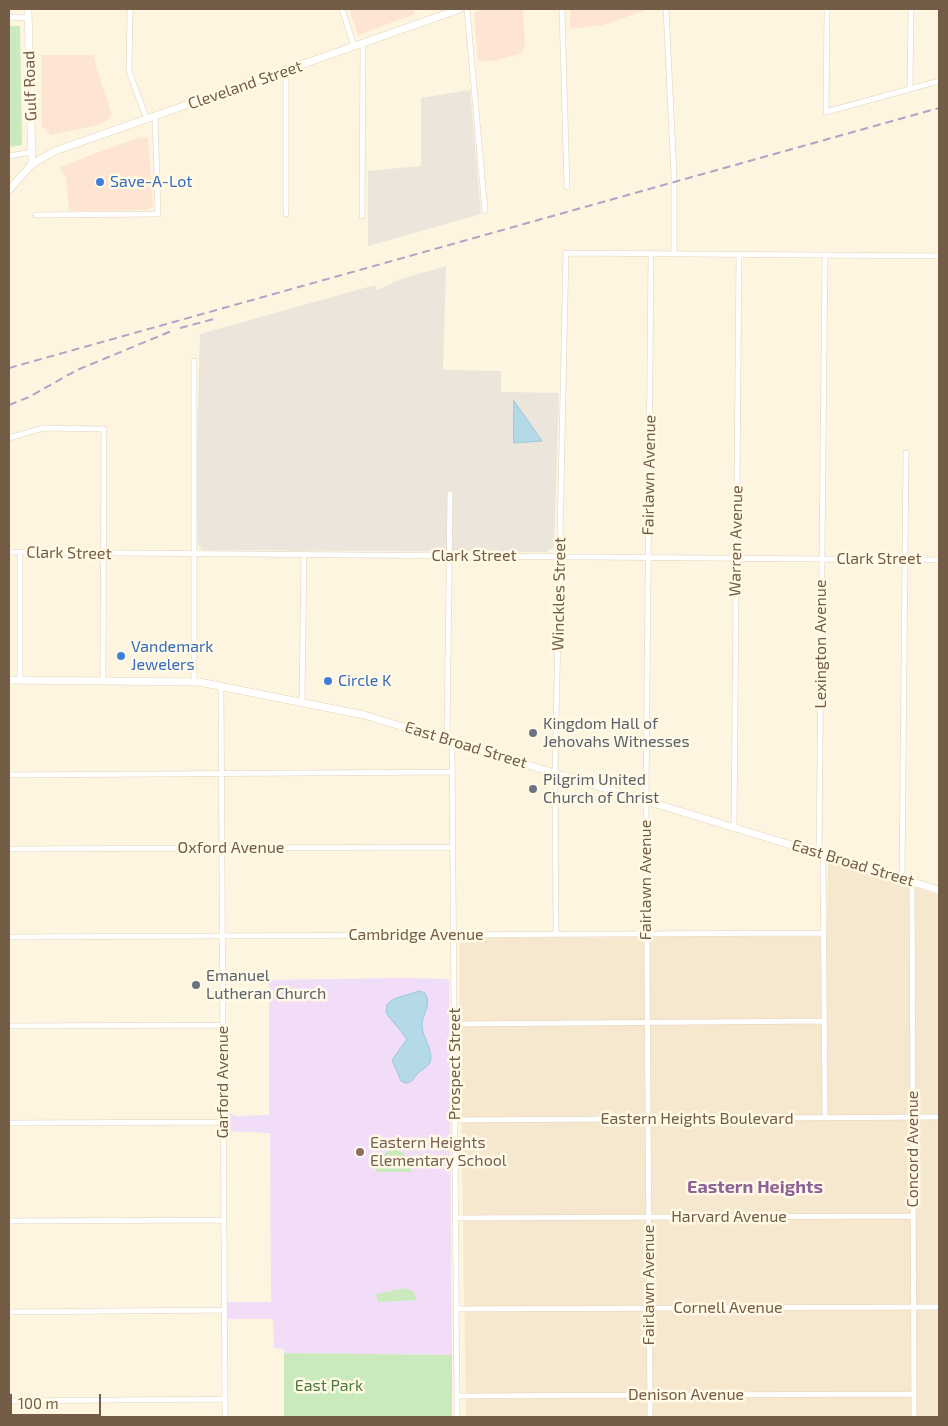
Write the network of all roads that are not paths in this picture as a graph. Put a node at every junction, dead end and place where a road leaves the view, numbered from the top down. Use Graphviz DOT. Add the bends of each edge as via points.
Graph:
graph roads {
  1 [pos="28,9"];
  2 [pos="130,9"];
  3 [pos="342,9"];
  4 [pos="460,9"];
  5 [pos="467,9"];
  6 [pos="562,9"];
  7 [pos="666,9"];
  8 [pos="827,9"];
  9 [pos="911,9"];
  10 [pos="9,18"];
  11 [pos="28,18"];
  12 [pos="363,43"];
  13 [pos="354,46"];
  14 [pos="286,70"];
  15 [pos="939,81"];
  16 [pos="910,89"];
  17 [pos="155,117"];
  18 [pos="147,120"];
  19 [pos="32,152"];
  20 [pos="9,156"];
  21 [pos="32,164"];
  22 [pos="567,187"];
  23 [pos="9,190"];
  24 [pos="485,211"];
  25 [pos="286,214"];
  26 [pos="36,215"];
  27 [pos="362,216"];
  28 [pos="651,254"];
  29 [pos="674,254"];
  30 [pos="739,254"];
  31 [pos="825,255"];
  32 [pos="939,256"];
  33 [pos="194,361"];
  34 [pos="9,438"];
  35 [pos="906,453"];
  36 [pos="450,494"];
  37 [pos="9,552"];
  38 [pos="20,552"];
  39 [pos="104,553"];
  40 [pos="194,554"];
  41 [pos="304,555"];
  42 [pos="450,556"];
  43 [pos="560,557"];
  44 [pos="648,557"];
  45 [pos="736,558"];
  46 [pos="822,559"];
  47 [pos="905,560"];
  48 [pos="939,560"];
  49 [pos="9,680"];
  50 [pos="20,680"];
  51 [pos="103,681"];
  52 [pos="194,682"];
  53 [pos="221,686"];
  54 [pos="302,702"];
  55 [pos="450,740"];
  56 [pos="452,772"];
  57 [pos="555,772"];
  58 [pos="221,773"];
  59 [pos="9,775"];
  60 [pos="646,800"];
  61 [pos="734,827"];
  62 [pos="453,847"];
  63 [pos="222,848"];
  64 [pos="9,849"];
  65 [pos="821,854"];
  66 [pos="902,878"];
  67 [pos="912,881"];
  68 [pos="939,890"];
  69 [pos="824,933"];
  70 [pos="556,934"];
  71 [pos="647,934"];
  72 [pos="454,935"];
  73 [pos="222,936"];
  74 [pos="9,938"];
  75 [pos="824,1021"];
  76 [pos="647,1022"];
  77 [pos="454,1024"];
  78 [pos="223,1025"];
  79 [pos="9,1026"];
  80 [pos="939,1117"];
  81 [pos="825,1118"];
  82 [pos="913,1118"];
  83 [pos="648,1119"];
  84 [pos="455,1120"];
  85 [pos="223,1122"];
  86 [pos="9,1123"];
  87 [pos="913,1216"];
  88 [pos="649,1217"];
  89 [pos="455,1218"];
  90 [pos="224,1220"];
  91 [pos="9,1221"];
  92 [pos="939,1306"];
  93 [pos="914,1307"];
  94 [pos="649,1308"];
  95 [pos="456,1309"];
  96 [pos="224,1310"];
  97 [pos="9,1312"];
  98 [pos="914,1394"];
  99 [pos="650,1395"];
  100 [pos="457,1396"];
  101 [pos="225,1399"];
  102 [pos="9,1400"];
  103 [pos="225,1417"];
  104 [pos="457,1417"];
  105 [pos="650,1417"];
  106 [pos="914,1417"];
  1 -- 11 [label="street, Gulf Road"];
  2 -- 18 [label="street" via="130,71"];
  3 -- 13 [label="street"];
  4 -- 12 [label="street, Cleveland Street"];
  5 -- 24 [label="street"];
  6 -- 22 [label="street"];
  7 -- 29 [label="street"];
  8 -- 16 [label="street" via="826,112"];
  9 -- 16 [label="street"];
  10 -- 11 [label="street"];
  11 -- 19 [label="street, Gulf Road"];
  12 -- 13 [label="street, Cleveland Street"];
  12 -- 27 [label="street"];
  13 -- 14 [label="street, Cleveland Street"];
  14 -- 17 [label="street, Cleveland Street"];
  14 -- 25 [label="street"];
  15 -- 16 [label="street"];
  17 -- 18 [label="street, Cleveland Street"];
  17 -- 26 [label="street" via="158,214"];
  18 -- 21 [label="street, Cleveland Street" via="55,151"];
  19 -- 20 [label="street"];
  19 -- 21 [label="street, Gulf Road"];
  21 -- 23 [label="street, Cleveland Street"];
  28 -- 29 [label="street"];
  28 -- 43 [label="street, Winckles Street" via="566,253"];
  28 -- 44 [label="street, Fairlawn Avenue"];
  29 -- 30 [label="street"];
  30 -- 31 [label="street"];
  30 -- 45 [label="street, Warren Avenue"];
  31 -- 32 [label="street"];
  31 -- 46 [label="street, Lexington Avenue"];
  33 -- 40 [label="street"];
  34 -- 39 [label="street" via="43,428 104,429"];
  35 -- 47 [label="street"];
  36 -- 42 [label="street, Prospect Street"];
  37 -- 38 [label="street, Clark Street"];
  38 -- 39 [label="street, Clark Street"];
  38 -- 50 [label="street"];
  39 -- 40 [label="street, Clark Street"];
  39 -- 51 [label="street"];
  40 -- 41 [label="street, Clark Street"];
  40 -- 52 [label="street"];
  41 -- 42 [label="street, Clark Street"];
  41 -- 54 [label="street"];
  42 -- 43 [label="street, Clark Street"];
  42 -- 55 [label="street, Prospect Street"];
  43 -- 44 [label="street, Clark Street"];
  43 -- 57 [label="street, Winckles Street"];
  44 -- 45 [label="street, Clark Street"];
  44 -- 60 [label="street, Fairlawn Avenue"];
  45 -- 46 [label="street, Clark Street"];
  45 -- 61 [label="street, Warren Avenue"];
  46 -- 47 [label="street, Clark Street"];
  46 -- 65 [label="street, Lexington Avenue"];
  47 -- 48 [label="street, Clark Street"];
  47 -- 66 [label="street"];
  49 -- 50 [label="street, East Broad Street"];
  50 -- 51 [label="street, East Broad Street"];
  51 -- 52 [label="street, East Broad Street"];
  52 -- 53 [label="street, East Broad Street"];
  53 -- 54 [label="street, East Broad Street"];
  53 -- 58 [label="street, Garford Avenue"];
  54 -- 55 [label="street, East Broad Street" via="371,717"];
  55 -- 56 [label="street, Prospect Street"];
  55 -- 57 [label="street, East Broad Street"];
  56 -- 58 [label="street"];
  56 -- 62 [label="street, Prospect Street"];
  57 -- 60 [label="street, East Broad Street"];
  57 -- 70 [label="street, Winckles Street"];
  58 -- 59 [label="street"];
  58 -- 63 [label="street, Garford Avenue"];
  60 -- 61 [label="street, East Broad Street"];
  60 -- 71 [label="street, Fairlawn Avenue"];
  61 -- 65 [label="street, East Broad Street"];
  62 -- 63 [label="street, Oxford Avenue"];
  62 -- 72 [label="street, Prospect Street"];
  63 -- 64 [label="street, Oxford Avenue"];
  63 -- 73 [label="street, Garford Avenue"];
  65 -- 66 [label="street, East Broad Street"];
  65 -- 69 [label="street, Lexington Avenue"];
  66 -- 67 [label="street, East Broad Street"];
  67 -- 68 [label="street, East Broad Street"];
  67 -- 82 [label="street, Concord Avenue"];
  69 -- 71 [label="street, Cambridge Avenue"];
  69 -- 75 [label="street, Lexington Avenue"];
  70 -- 71 [label="street, Cambridge Avenue"];
  70 -- 72 [label="street, Cambridge Avenue"];
  71 -- 76 [label="street, Fairlawn Avenue"];
  72 -- 73 [label="street, Cambridge Avenue"];
  72 -- 77 [label="street, Prospect Street"];
  73 -- 74 [label="street, Cambridge Avenue"];
  73 -- 78 [label="street, Garford Avenue"];
  75 -- 76 [label="street"];
  75 -- 81 [label="street, Lexington Avenue"];
  76 -- 77 [label="street"];
  76 -- 83 [label="street, Fairlawn Avenue"];
  77 -- 84 [label="street, Prospect Street"];
  78 -- 79 [label="street"];
  78 -- 85 [label="street, Garford Avenue"];
  80 -- 82 [label="street, Eastern Heights Boulevard"];
  81 -- 82 [label="street, Eastern Heights Boulevard"];
  81 -- 83 [label="street, Eastern Heights Boulevard"];
  82 -- 87 [label="street, Concord Avenue"];
  83 -- 84 [label="street, Eastern Heights Boulevard"];
  83 -- 88 [label="street, Fairlawn Avenue"];
  84 -- 89 [label="street, Prospect Street"];
  85 -- 86 [label="street"];
  85 -- 90 [label="street, Garford Avenue"];
  87 -- 88 [label="street, Harvard Avenue"];
  87 -- 93 [label="street, Concord Avenue"];
  88 -- 89 [label="street, Harvard Avenue"];
  88 -- 94 [label="street, Fairlawn Avenue"];
  89 -- 95 [label="street, Prospect Street"];
  90 -- 91 [label="street"];
  90 -- 96 [label="street, Garford Avenue"];
  92 -- 93 [label="street, Cornell Avenue"];
  93 -- 94 [label="street, Cornell Avenue"];
  93 -- 98 [label="street, Concord Avenue"];
  94 -- 95 [label="street, Cornell Avenue"];
  94 -- 99 [label="street, Fairlawn Avenue"];
  95 -- 100 [label="street, Prospect Street"];
  96 -- 97 [label="street"];
  96 -- 101 [label="street, Garford Avenue"];
  98 -- 99 [label="street, Denison Avenue"];
  98 -- 106 [label="street, Concord Avenue"];
  99 -- 100 [label="street, Denison Avenue"];
  99 -- 105 [label="street, Fairlawn Avenue"];
  100 -- 104 [label="street, Prospect Street"];
  101 -- 102 [label="street"];
  101 -- 103 [label="street, Garford Avenue"];
}
